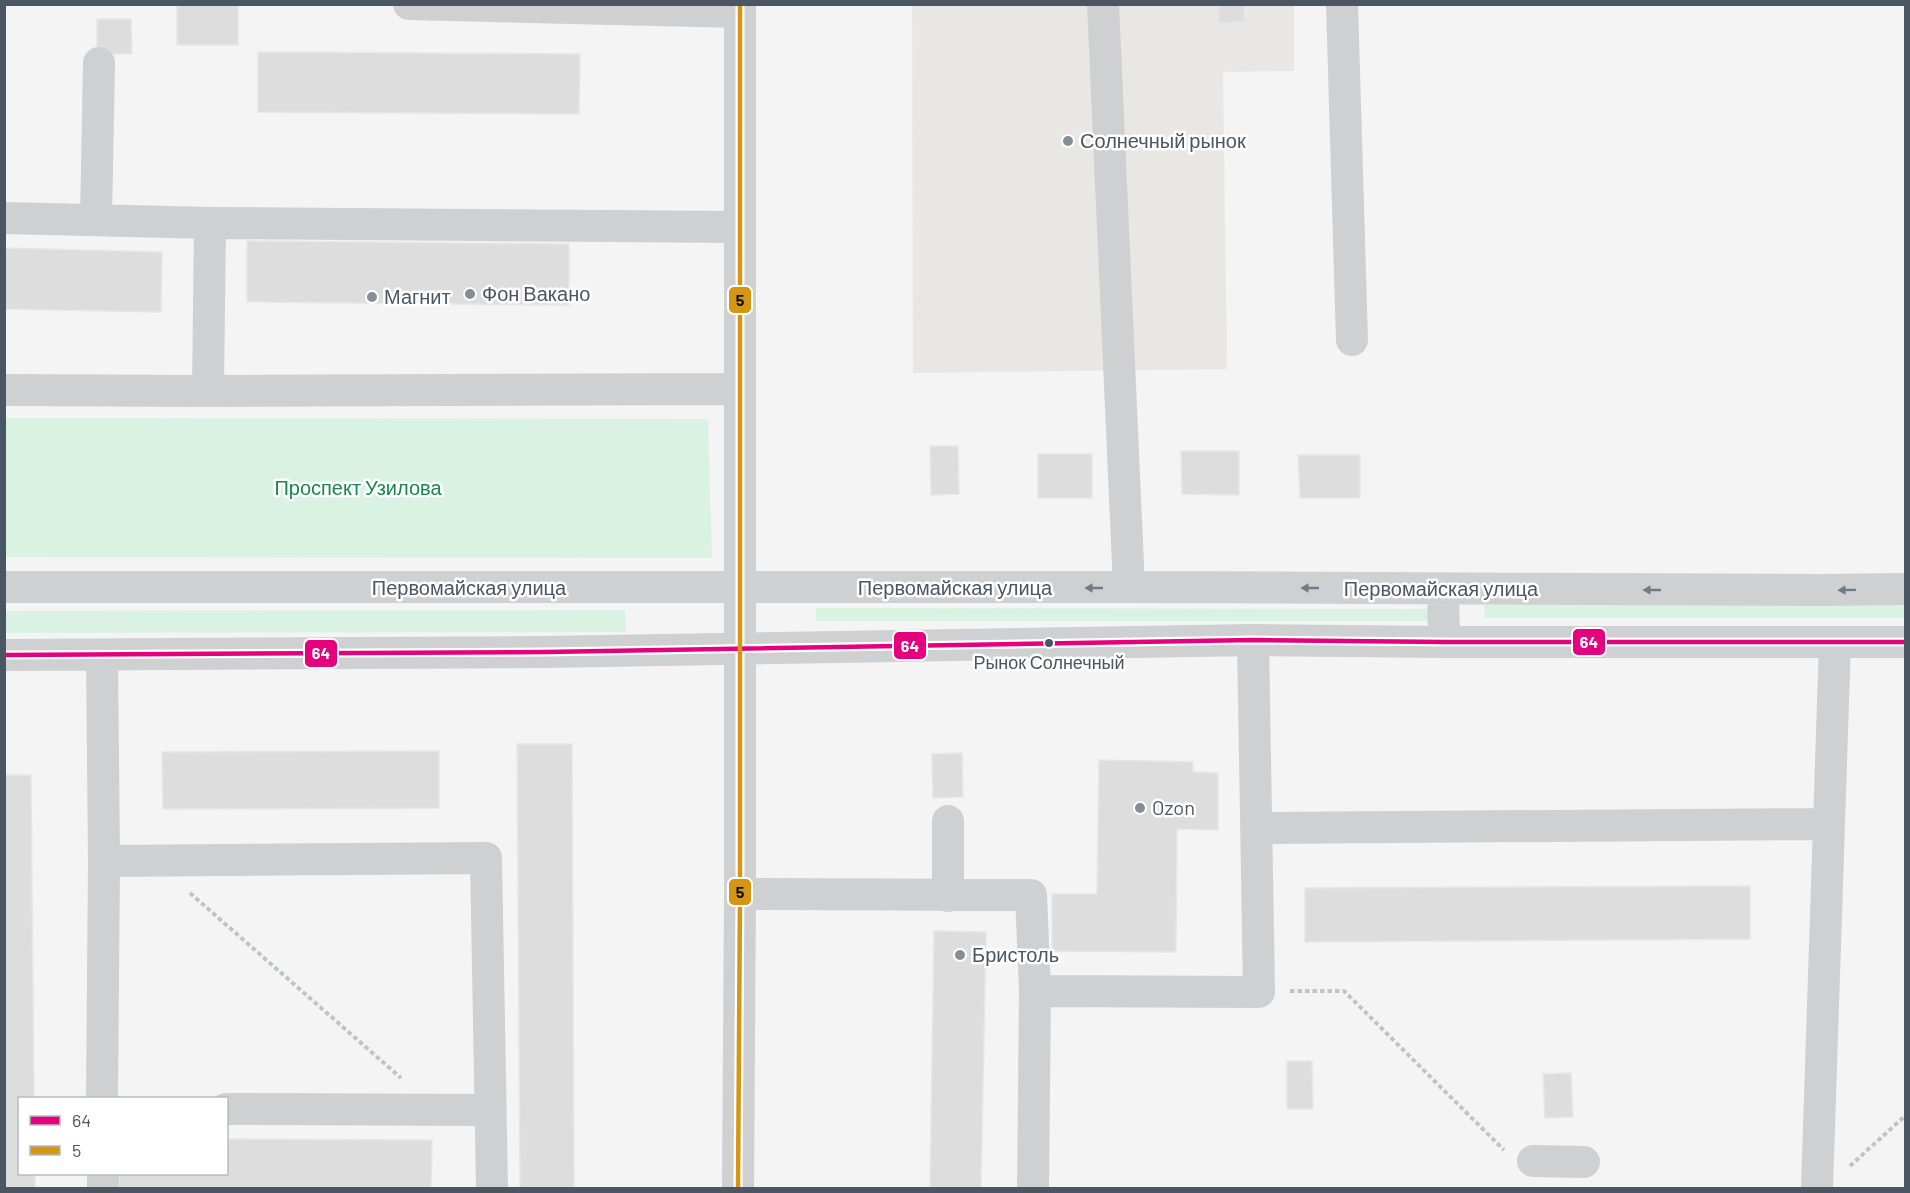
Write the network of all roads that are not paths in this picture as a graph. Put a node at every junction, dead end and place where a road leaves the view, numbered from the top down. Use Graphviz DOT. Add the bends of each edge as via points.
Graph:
graph roads {
  1 [pos="409,4"];
  2 [pos="1102,4"];
  3 [pos="1342,4"];
  4 [pos="477,5"];
  5 [pos="740,8"];
  6 [pos="99,63"];
  7 [pos="4,218"];
  8 [pos="96,220"];
  9 [pos="210,223"];
  10 [pos="740,227"];
  11 [pos="1352,340"];
  12 [pos="739,389"];
  13 [pos="4,390"];
  14 [pos="208,391"];
  15 [pos="4,587"];
  16 [pos="1129,587"];
  17 [pos="739,588"];
  18 [pos="1443,589"];
  19 [pos="1905,589"];
  20 [pos="1253,640"];
  21 [pos="1444,642"];
  22 [pos="1835,642"];
  23 [pos="1905,642"];
  24 [pos="739,648"];
  25 [pos="4,655"];
  26 [pos="102,655"];
  27 [pos="948,821"];
  28 [pos="1828,824"];
  29 [pos="1256,828"];
  30 [pos="104,861"];
  31 [pos="740,894"];
  32 [pos="948,896"];
  33 [pos="1035,991"];
  34 [pos="102,1097"];
  35 [pos="228,1109"];
  36 [pos="490,1110"];
  37 [pos="1521,1158"];
  38 [pos="1584,1165"];
  39 [pos="492,1188"];
  40 [pos="738,1188"];
  41 [pos="1033,1188"];
  42 [pos="1816,1188"];
  1 -- 4 [label="street"];
  2 -- 16 [label="street"];
  3 -- 11 [label="street"];
  4 -- 5 [label="street"];
  5 -- 10 [label="street"];
  6 -- 8 [label="street"];
  7 -- 8 [label="street"];
  8 -- 9 [label="street"];
  9 -- 10 [label="street"];
  9 -- 14 [label="street"];
  10 -- 12 [label="street"];
  12 -- 14 [label="street"];
  12 -- 17 [label="street"];
  13 -- 14 [label="street"];
  15 -- 17 [label="street, Первомайская улица"];
  16 -- 17 [label="street, Первомайская улица, one-way"];
  18 -- 16 [label="street, Первомайская улица, one-way"];
  17 -- 24 [label="street"];
  19 -- 18 [label="street, Первомайская улица, one-way"];
  18 -- 21 [label="street"];
  20 -- 21 [label="street"];
  20 -- 24 [label="street"];
  20 -- 29 [label="street"];
  21 -- 22 [label="street"];
  22 -- 23 [label="street"];
  22 -- 28 [label="street"];
  24 -- 26 [label="street"];
  24 -- 31 [label="street"];
  25 -- 26 [label="street"];
  26 -- 30 [label="street"];
  27 -- 32 [label="street"];
  28 -- 29 [label="street"];
  28 -- 42 [label="street"];
  29 -- 33 [label="street" via="1259,992"];
  30 -- 34 [label="street"];
  30 -- 36 [label="street" via="486,858"];
  31 -- 32 [label="street"];
  31 -- 40 [label="street"];
  32 -- 33 [label="street" via="1031,895"];
  33 -- 41 [label="street"];
  35 -- 36 [label="street"];
  36 -- 39 [label="street"];
  37 -- 38 [label="street"];
}
